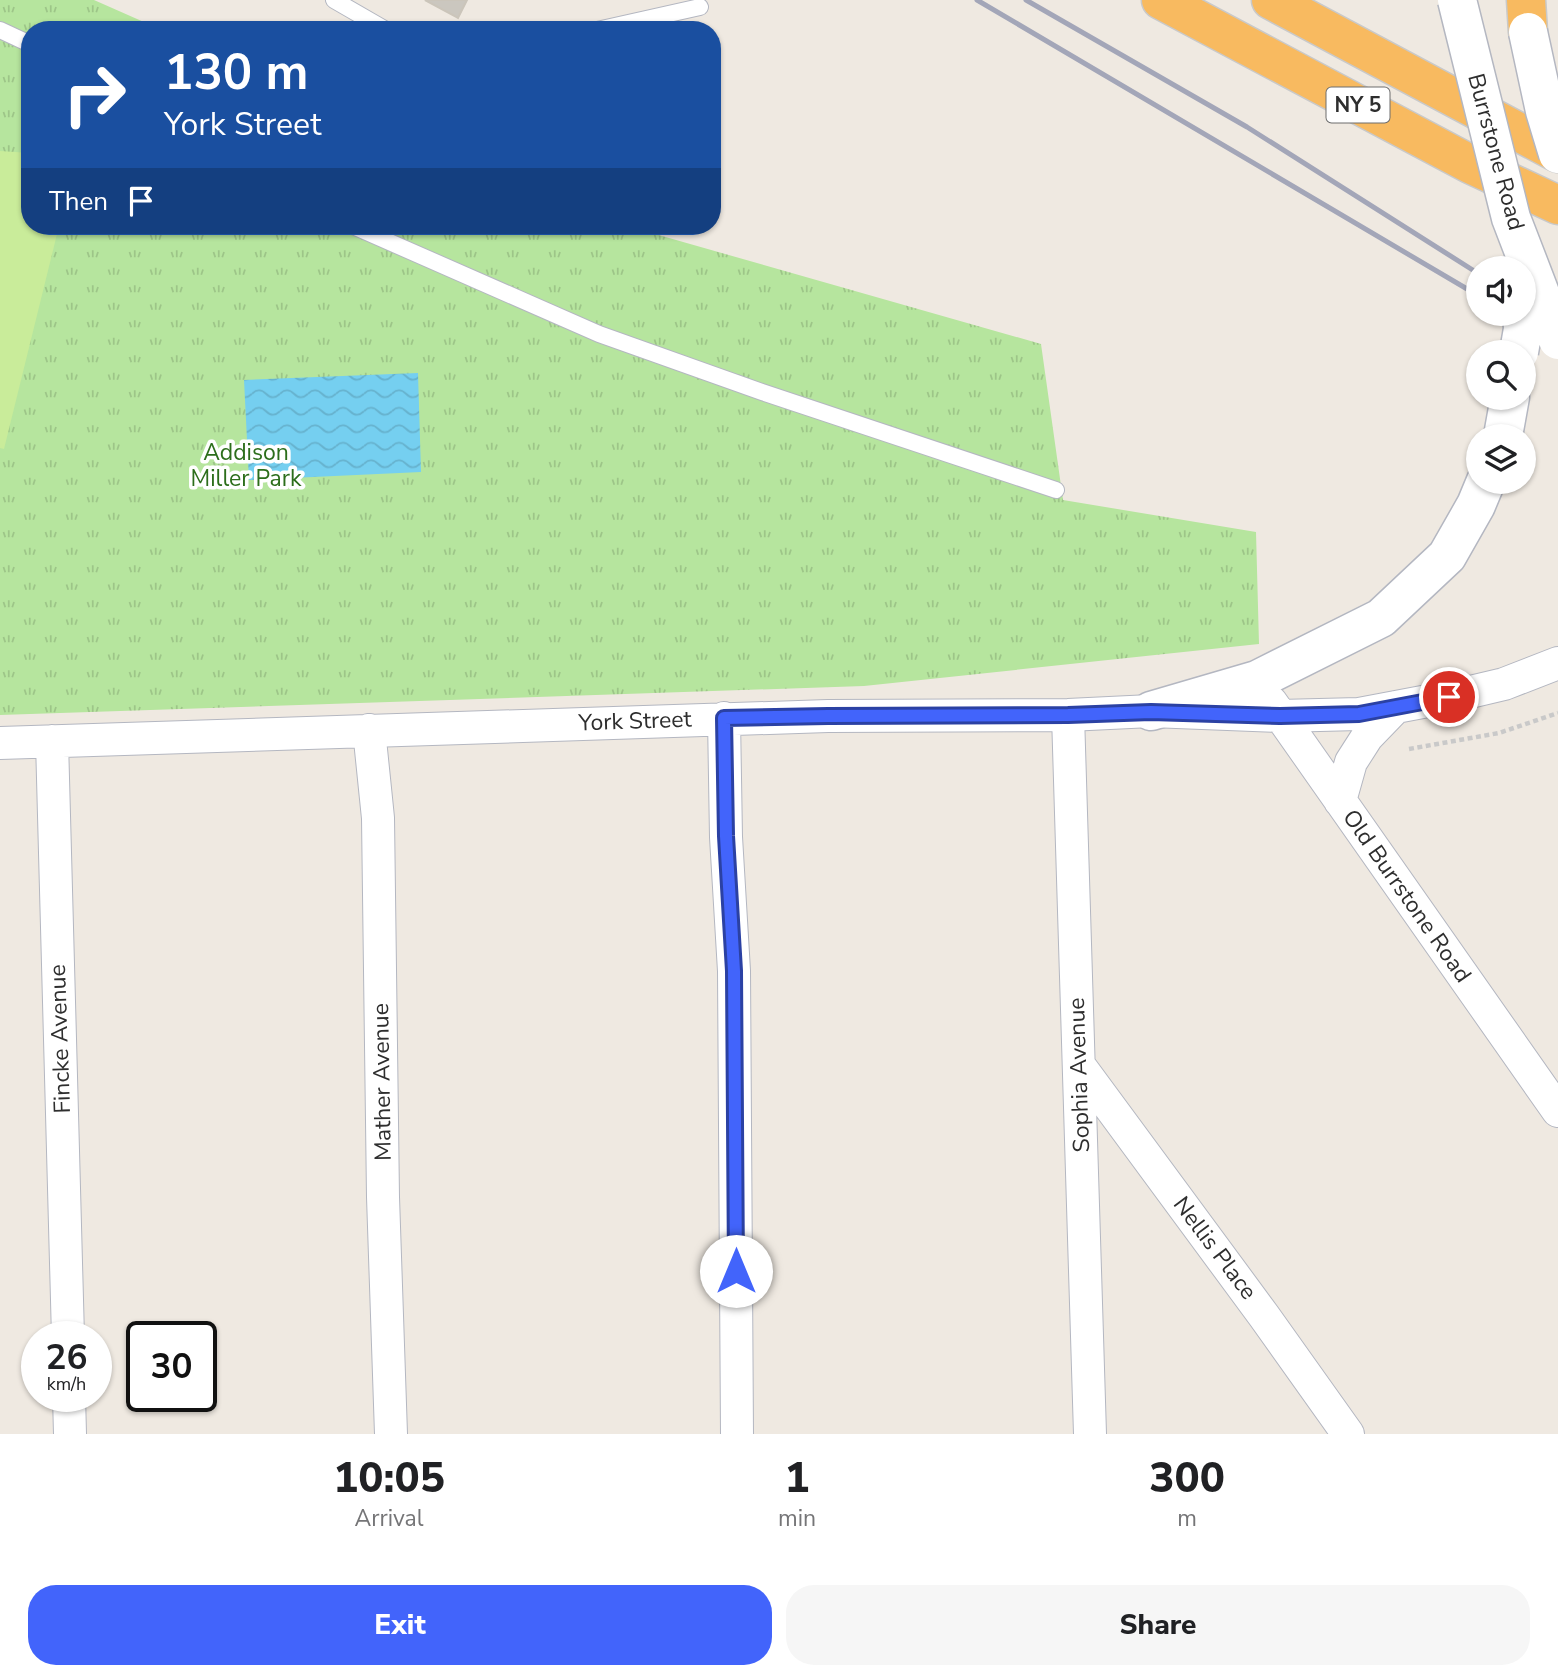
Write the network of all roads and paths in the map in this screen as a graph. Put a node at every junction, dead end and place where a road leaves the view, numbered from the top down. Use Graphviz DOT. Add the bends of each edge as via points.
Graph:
graph roads {
  1 [pos="334,0"];
  2 [pos="1161,0"];
  3 [pos="1270,0"];
  4 [pos="1457,0"];
  5 [pos="700,7"];
  6 [pos="1525,11"];
  7 [pos="370,21"];
  8 [pos="637,21"];
  9 [pos="0,30"];
  10 [pos="21,40"];
  11 [pos="1558,153"];
  12 [pos="1558,205"];
  13 [pos="1511,218"];
  14 [pos="374,235"];
  15 [pos="1516,256"];
  16 [pos="1558,340"];
  17 [pos="1056,490"];
  18 [pos="1481,494"];
  19 [pos="1558,663"];
  20 [pos="1257,680"];
  21 [pos="1396,707"];
  22 [pos="1151,712"];
  23 [pos="1558,713"];
  24 [pos="1068,715"];
  25 [pos="1280,716"];
  26 [pos="724,718"];
  27 [pos="369,730"];
  28 [pos="52,741"];
  29 [pos="0,743"];
  30 [pos="1409,749"];
  31 [pos="1339,801"];
  32 [pos="1079,1065"];
  33 [pos="1558,1111"];
  34 [pos="68,1321"];
  35 [pos="69,1412"];
  36 [pos="70,1434"];
  37 [pos="390,1434"];
  38 [pos="737,1434"];
  39 [pos="1090,1434"];
  40 [pos="1348,1434"];
  1 -- 7 [label="lane"];
  2 -- 12 [label="highway, NY 5" via="1470,164"];
  3 -- 11 [label="highway, NY 5"];
  4 -- 13 [label="street, Burrstone Road, bridge"];
  5 -- 8 [label="lane"];
  6 -- 11 [label="street, bridge"];
  9 -- 10 [label="lane"];
  13 -- 15 [label="street, bridge"];
  13 -- 16 [label="street, Burrstone Road, bridge"];
  14 -- 17 [label="lane" via="599,334"];
  18 -- 20 [label="street" via="1447,556 1381,618"];
  19 -- 21 [label="street, York Street" via="1504,684"];
  20 -- 22 [label="street"];
  20 -- 25 [label="street, Old Burrstone Road"];
  21 -- 25 [label="street, York Street" via="1359,714"];
  21 -- 31 [label="street" via="1351,762"];
  22 -- 24 [label="street, York Street"];
  22 -- 25 [label="street, York Street"];
  23 -- 30 [label="path" via="1499,733"];
  24 -- 26 [label="street, York Street"];
  24 -- 32 [label="street, Sophia Avenue"];
  25 -- 31 [label="street, Old Burrstone Road"];
  26 -- 27 [label="street, York Street"];
  26 -- 38 [label="street" via="734,971"];
  27 -- 28 [label="street, York Street"];
  27 -- 37 [label="street, Mather Avenue" via="378,818"];
  28 -- 29 [label="street, York Street"];
  28 -- 34 [label="street, Fincke Avenue"];
  31 -- 33 [label="street, Old Burrstone Road"];
  32 -- 39 [label="street, Sophia Avenue"];
  32 -- 40 [label="street, Nellis Place"];
  35 -- 36 [label="street"];
}
